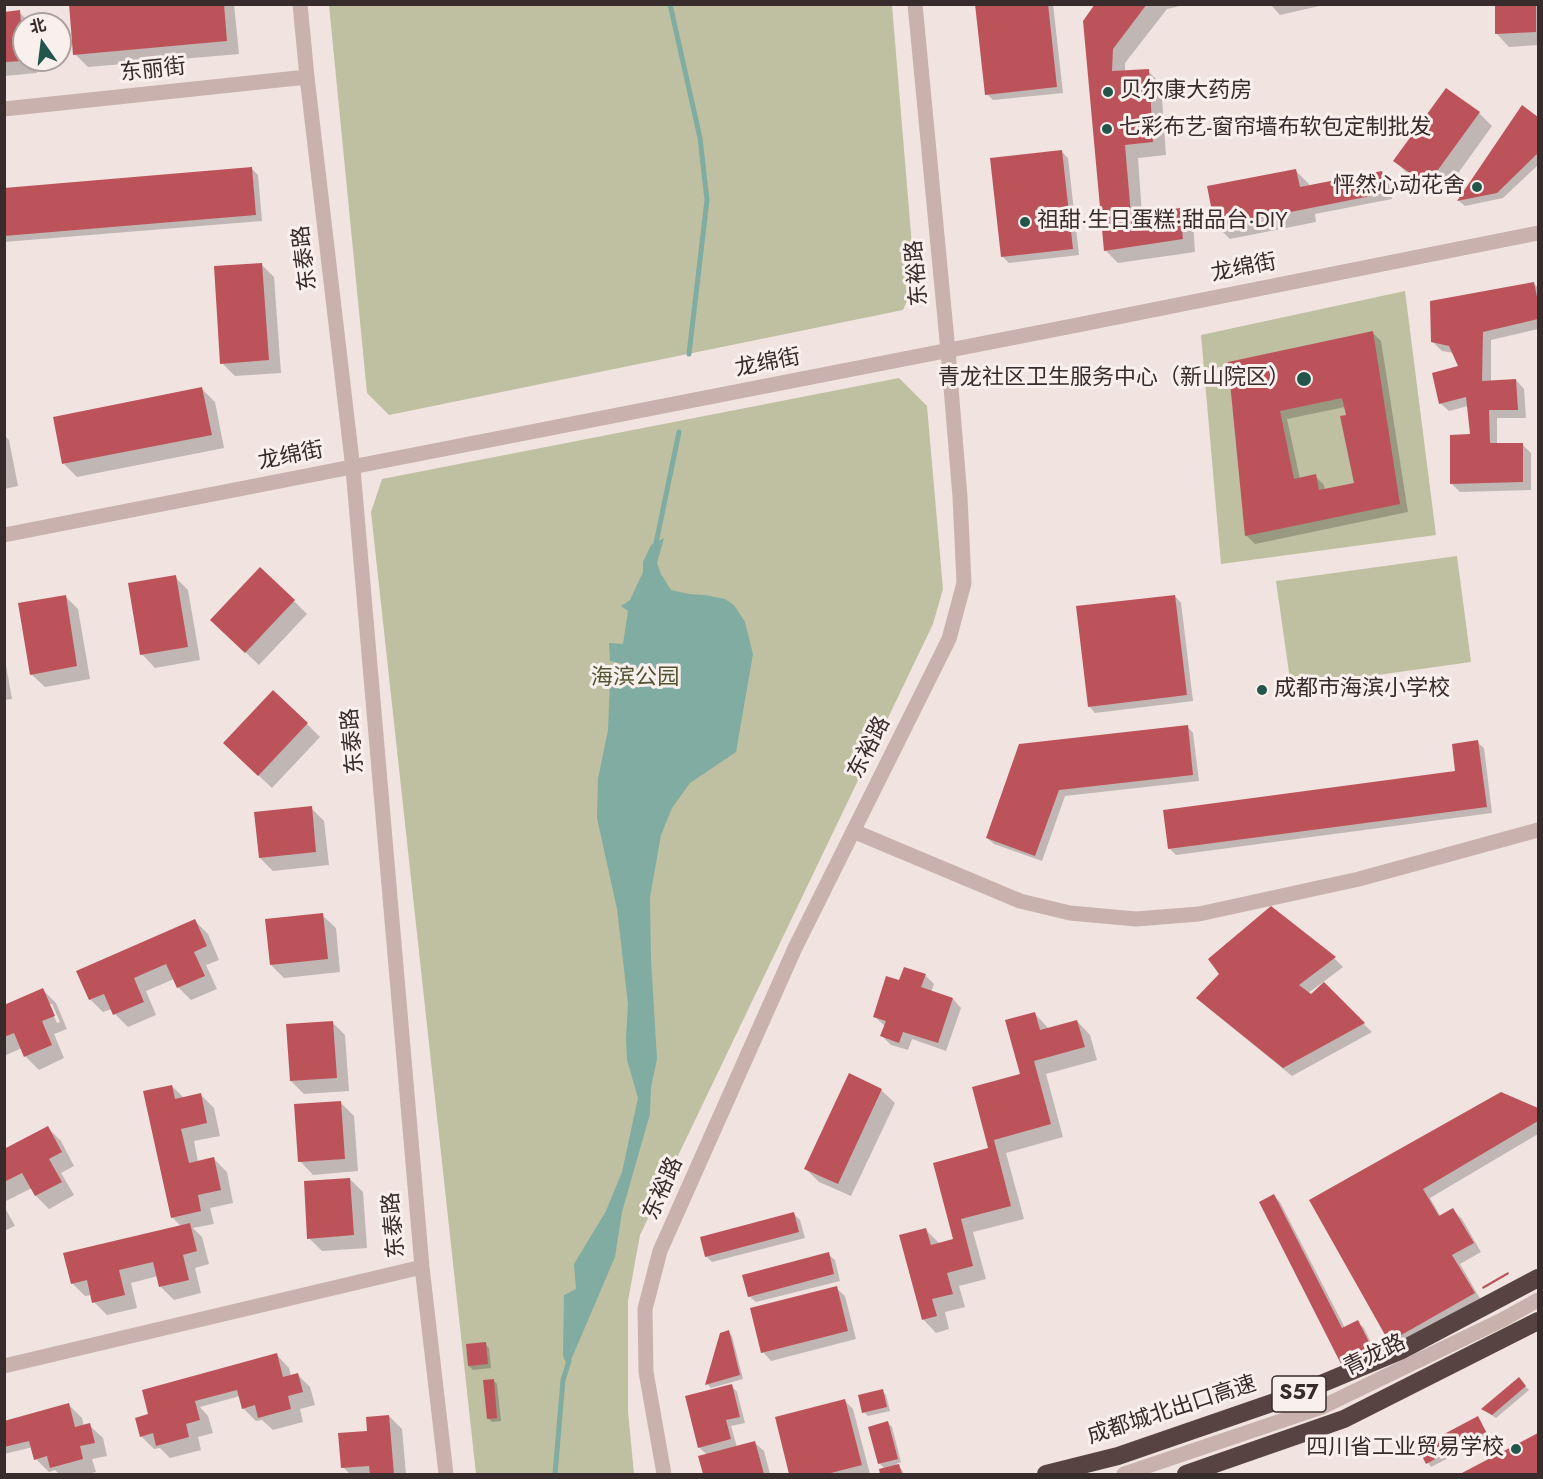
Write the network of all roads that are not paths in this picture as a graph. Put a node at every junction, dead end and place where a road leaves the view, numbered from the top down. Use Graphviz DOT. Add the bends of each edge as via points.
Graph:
graph roads {
  1 [pos="300,4"];
  2 [pos="915,4"];
  3 [pos="307,77"];
  4 [pos="4,109"];
  5 [pos="1539,233"];
  6 [pos="948,351"];
  7 [pos="353,468"];
  8 [pos="4,535"];
  9 [pos="1539,830"];
  10 [pos="853,831"];
  11 [pos="422,1267"];
  12 [pos="1539,1278"];
  13 [pos="1539,1300"];
  14 [pos="1539,1322"];
  15 [pos="4,1366"];
  16 [pos="446,1474"];
  17 [pos="664,1474"];
  18 [pos="1046,1474"];
  19 [pos="1124,1474"];
  20 [pos="1186,1474"];
  1 -- 3 [label="street, 东泰路"];
  2 -- 6 [label="street, 东裕路"];
  3 -- 4 [label="street, 东丽街"];
  3 -- 7 [label="street, 东泰路"];
  5 -- 6 [label="street, 龙绵街"];
  6 -- 7 [label="street, 龙绵街"];
  6 -- 10 [label="street, 东裕路" via="964,583 949,639"];
  7 -- 8 [label="street, 龙绵街"];
  7 -- 11 [label="street, 东泰路"];
  9 -- 10 [label="street" via="1359,879 1199,914 1136,919 1070,913 1020,901"];
  10 -- 17 [label="street, 东裕路" via="795,948 660,1251 645,1309 646,1372"];
  11 -- 15 [label="street"];
  11 -- 16 [label="street, 东泰路"];
  12 -- 18 [label="highway, 成都城北出口高速 / S57" via="1400,1351 1292,1396 1118,1456"];
  13 -- 19 [label="street, 青龙路" via="1322,1407"];
  14 -- 20 [label="highway, S57" via="1344,1419"];
}
